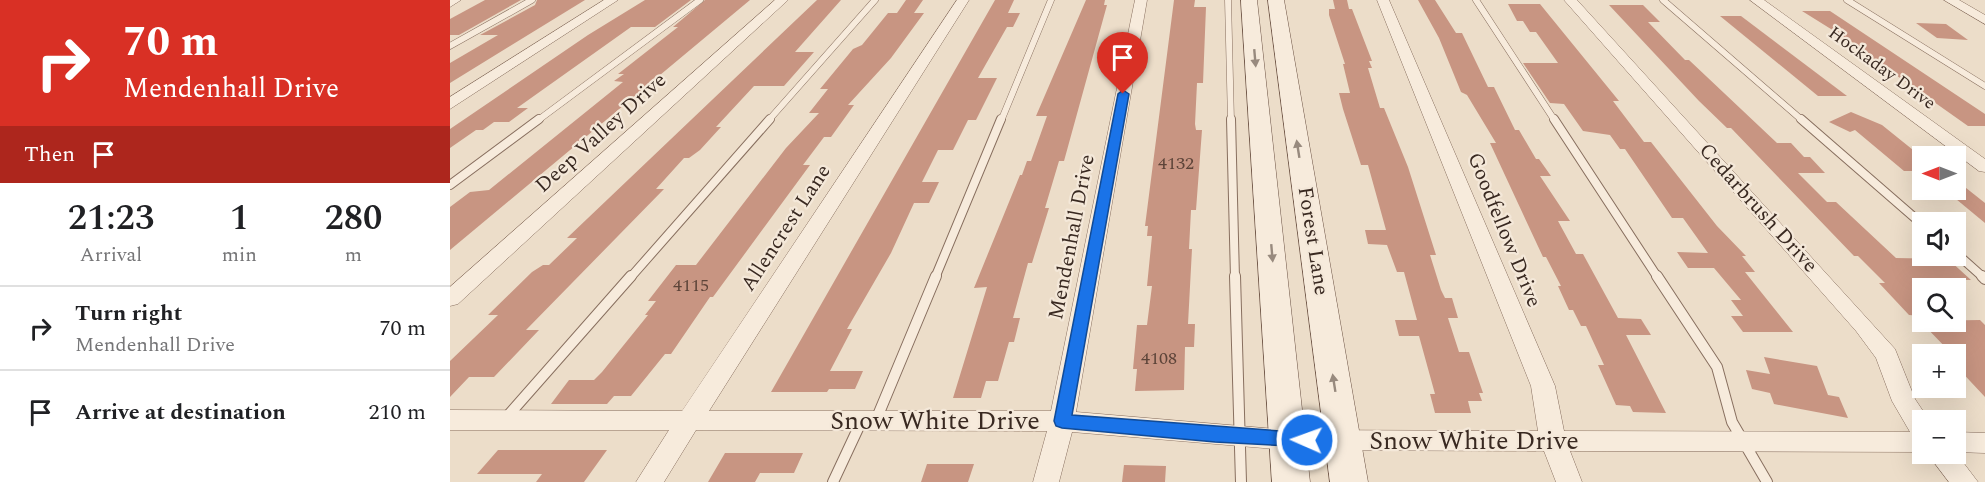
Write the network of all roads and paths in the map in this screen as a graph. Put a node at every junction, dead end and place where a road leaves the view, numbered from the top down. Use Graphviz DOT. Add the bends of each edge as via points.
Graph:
graph roads {
  1 [pos="455,0"];
  2 [pos="532,0"];
  3 [pos="612,0"];
  4 [pos="700,0"];
  5 [pos="782,0"];
  6 [pos="875,0"];
  7 [pos="963,0"];
  8 [pos="1051,0"];
  9 [pos="1141,0"];
  10 [pos="1228,0"];
  11 [pos="1250,0"];
  12 [pos="1276,0"];
  13 [pos="1383,0"];
  14 [pos="1476,0"];
  15 [pos="1570,0"];
  16 [pos="1663,0"];
  17 [pos="1756,0"];
  18 [pos="1847,0"];
  19 [pos="1950,0"];
  20 [pos="450,3"];
  21 [pos="1985,20"];
  22 [pos="450,46"];
  23 [pos="1985,86"];
  24 [pos="450,104"];
  25 [pos="1985,167"];
  26 [pos="450,185"];
  27 [pos="1912,215"];
  28 [pos="1966,263"];
  29 [pos="1985,279"];
  30 [pos="450,299"];
  31 [pos="1912,414"];
  32 [pos="450,420"];
  33 [pos="504,420"];
  34 [pos="869,420"];
  35 [pos="689,421"];
  36 [pos="1062,421"];
  37 [pos="1240,437"];
  38 [pos="1288,440"];
  39 [pos="1343,441"];
  40 [pos="1553,441"];
  41 [pos="1742,441"];
  42 [pos="1912,442"];
  43 [pos="1966,442"];
  44 [pos="1985,442"];
  45 [pos="1949,464"];
  46 [pos="649,482"];
  47 [pos="834,482"];
  48 [pos="1046,482"];
  49 [pos="1241,482"];
  50 [pos="1291,482"];
  51 [pos="1349,482"];
  52 [pos="1569,482"];
  53 [pos="1767,482"];
  54 [pos="1965,482"];
  1 -- 20 [label="street"];
  2 -- 22 [label="lane"];
  3 -- 24 [label="street"];
  4 -- 26 [label="lane"];
  5 -- 30 [label="street, Deep Valley Drive"];
  6 -- 33 [label="lane"];
  7 -- 35 [label="street, Allencrest Lane"];
  8 -- 34 [label="lane"];
  9 -- 36 [label="street, Mendenhall Drive"];
  10 -- 37 [label="lane"];
  11 -- 38 [label="main road, Forest Lane, one-way"];
  39 -- 12 [label="main road, Forest Lane, one-way"];
  13 -- 40 [label="street, Goodfellow Drive" via="1543,386"];
  14 -- 41 [label="lane" via="1717,367 1732,422"];
  15 -- 31 [label="street, Cedarbrush Drive" via="1864,326 1887,356"];
  16 -- 27 [label="lane"];
  17 -- 25 [label="street, Hockaday Drive"];
  18 -- 23 [label="lane"];
  19 -- 21 [label="street"];
  28 -- 29 [label="lane"];
  32 -- 33 [label="street, Snow White Drive"];
  33 -- 35 [label="street, Snow White Drive"];
  34 -- 35 [label="street, Snow White Drive"];
  34 -- 36 [label="street, Snow White Drive"];
  34 -- 47 [label="lane"];
  35 -- 46 [label="street, Allencrest Lane"];
  36 -- 37 [label="street, Snow White Drive"];
  36 -- 48 [label="street, Mendenhall Drive"];
  37 -- 38 [label="street, Snow White Drive"];
  37 -- 49 [label="lane"];
  38 -- 39 [label="street, Snow White Drive"];
  38 -- 50 [label="main road, Forest Lane"];
  39 -- 40 [label="street, Snow White Drive"];
  39 -- 51 [label="main road, Forest Lane"];
  40 -- 41 [label="street, Snow White Drive"];
  40 -- 52 [label="street, Goodfellow Drive"];
  41 -- 42 [label="street, Snow White Drive"];
  41 -- 53 [label="lane"];
  43 -- 44 [label="street"];
  45 -- 54 [label="street"];
}
